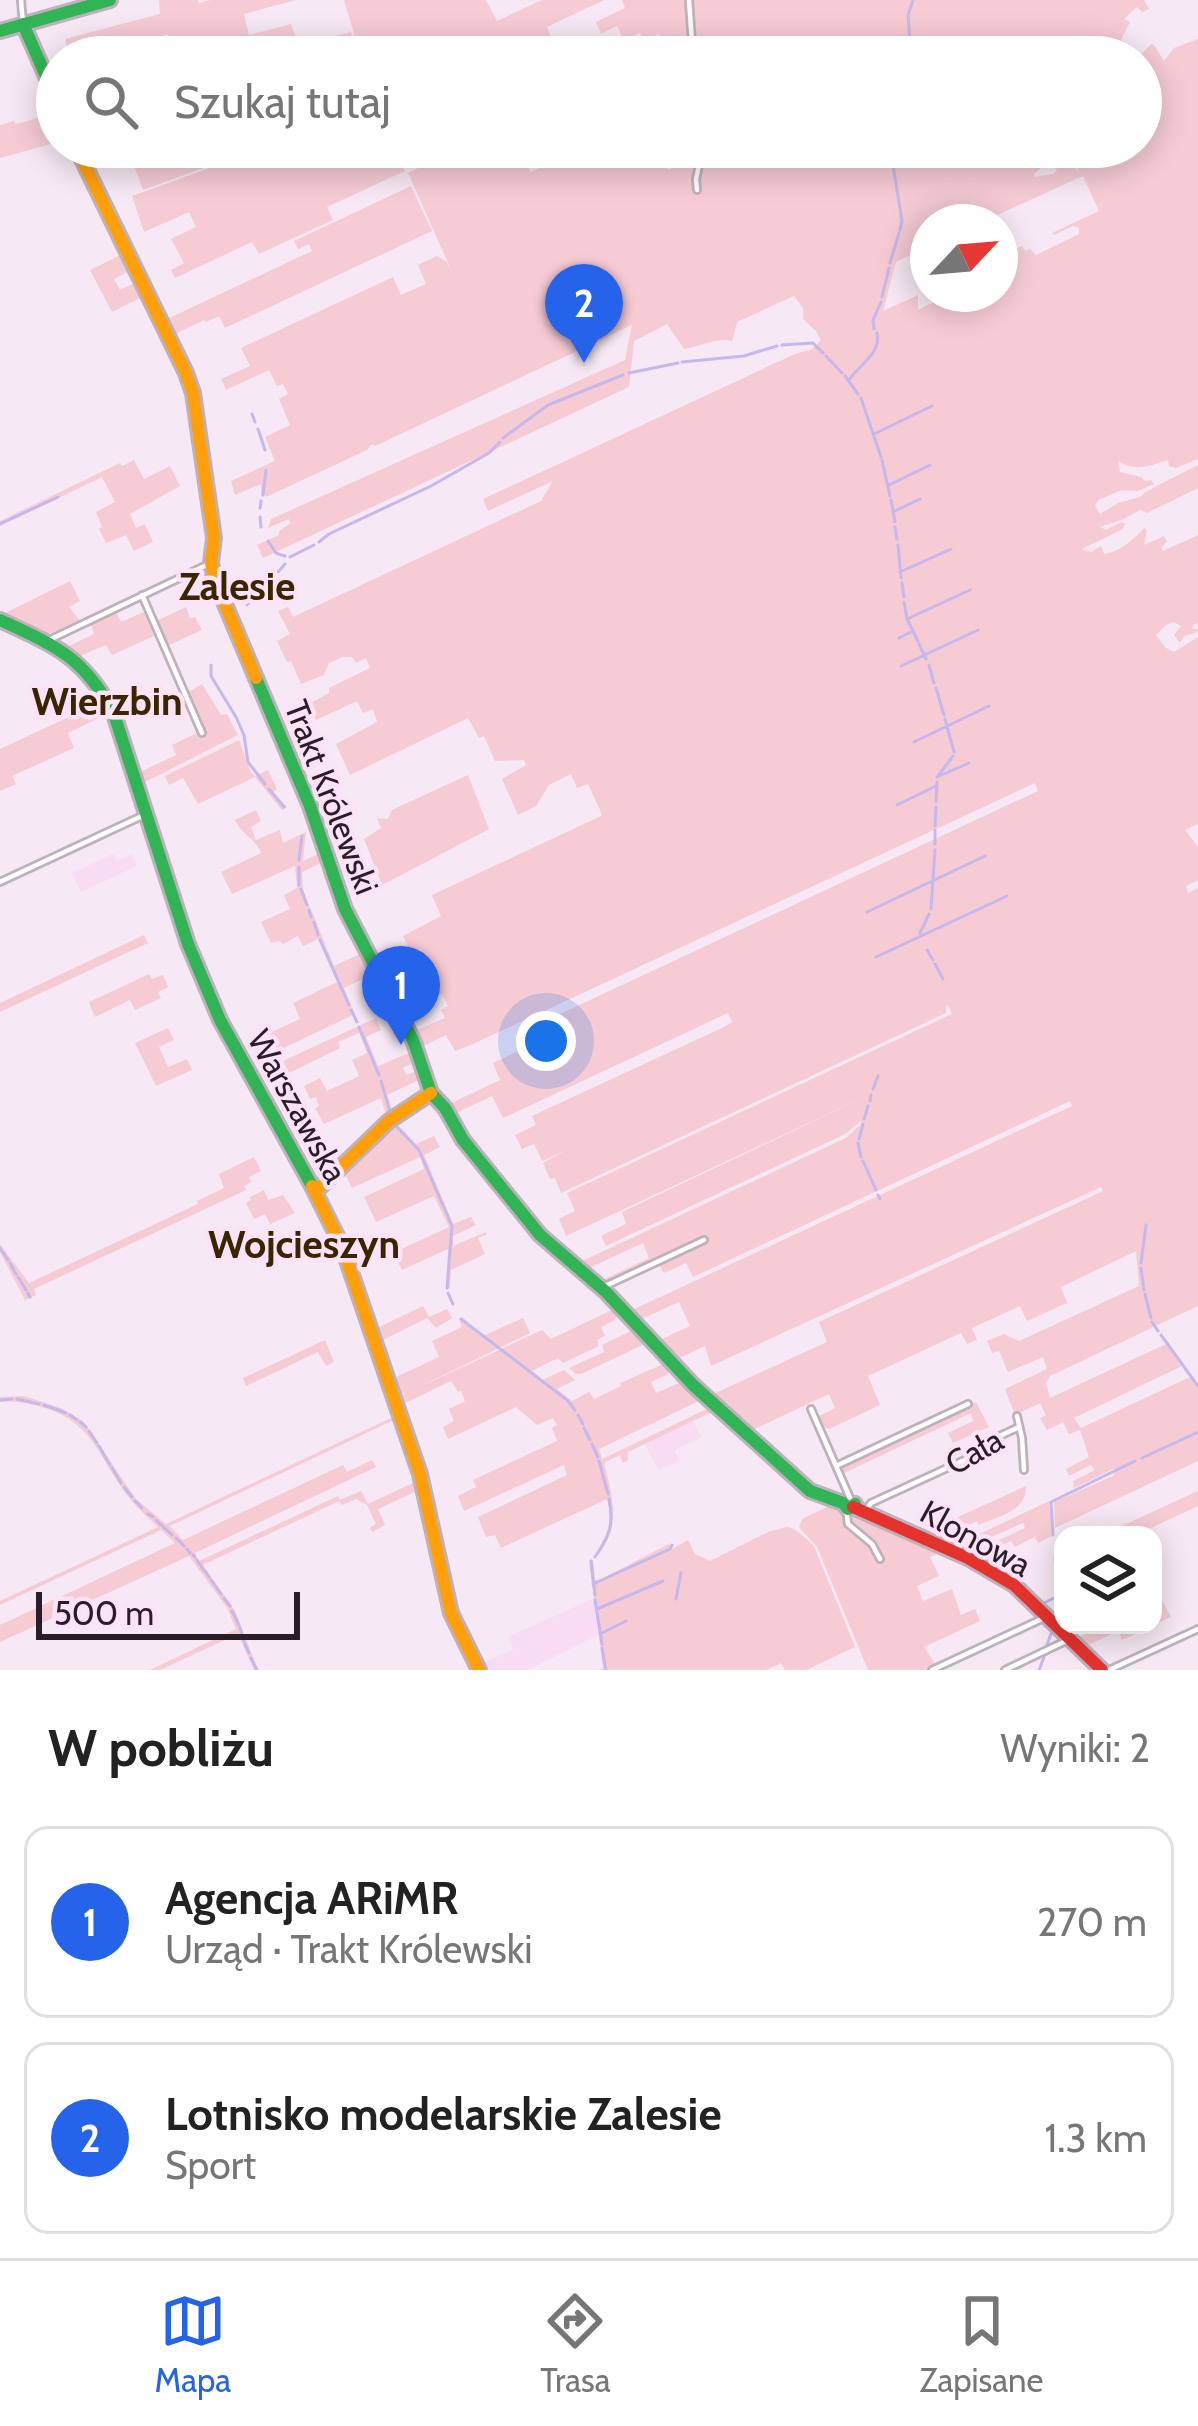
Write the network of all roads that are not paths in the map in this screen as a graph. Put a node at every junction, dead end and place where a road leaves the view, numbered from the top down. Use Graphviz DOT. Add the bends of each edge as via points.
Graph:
graph roads {
  1 [pos="21,0"];
  2 [pos="110,0"];
  3 [pos="689,0"];
  4 [pos="22,24"];
  5 [pos="0,31"];
  6 [pos="692,36"];
  7 [pos="36,54"];
  8 [pos="86,168"];
  9 [pos="698,168"];
  10 [pos="697,190"];
  11 [pos="211,563"];
  12 [pos="142,595"];
  13 [pos="0,620"];
  14 [pos="48,642"];
  15 [pos="202,733"];
  16 [pos="144,814"];
  17 [pos="0,882"];
  18 [pos="431,1093"];
  19 [pos="315,1192"];
  20 [pos="704,1240"];
  21 [pos="602,1288"];
  22 [pos="968,1405"];
  23 [pos="811,1409"];
  24 [pos="1017,1416"];
  25 [pos="1019,1427"];
  26 [pos="746,1433"];
  27 [pos="836,1466"];
  28 [pos="1024,1470"];
  29 [pos="851,1505"];
  30 [pos="880,1559"];
  31 [pos="1048,1616"];
  32 [pos="1198,1629"];
  33 [pos="1070,1639"];
  34 [pos="479,1670"];
  35 [pos="932,1670"];
  36 [pos="1005,1670"];
  37 [pos="1105,1670"];
  1 -- 4 [label="street"];
  2 -- 4 [label="street"];
  3 -- 6 [label="street"];
  4 -- 5 [label="street"];
  4 -- 7 [label="street"];
  8 -- 11 [label="street, Trakt Królewski" via="193,392"];
  9 -- 10 [label="street"];
  11 -- 12 [label="street"];
  11 -- 18 [label="street, Trakt Królewski" via="344,909 413,1040"];
  12 -- 14 [label="street"];
  12 -- 15 [label="street"];
  13 -- 14 [label="street, Warszawska"];
  14 -- 16 [label="street, Warszawska" via="74,658 106,699"];
  16 -- 17 [label="street"];
  16 -- 19 [label="street, Warszawska" via="211,1002"];
  18 -- 19 [label="street"];
  18 -- 21 [label="street, Trakt Królewski" via="535,1229"];
  19 -- 34 [label="street, Warszawska" via="342,1246 411,1444 447,1597"];
  20 -- 21 [label="street"];
  21 -- 26 [label="street, Trakt Królewski"];
  22 -- 27 [label="street"];
  23 -- 27 [label="street"];
  24 -- 25 [label="street"];
  25 -- 28 [label="street"];
  25 -- 29 [label="street, Cała" via="983,1451"];
  26 -- 29 [label="street, Klonowa" via="806,1488"];
  27 -- 29 [label="street"];
  29 -- 30 [label="street" via="850,1526"];
  29 -- 31 [label="street, Klonowa" via="988,1569"];
  31 -- 33 [label="street, Klonowa"];
  31 -- 35 [label="street"];
  32 -- 37 [label="street"];
  33 -- 36 [label="street"];
  33 -- 37 [label="street, Klonowa"];
}
